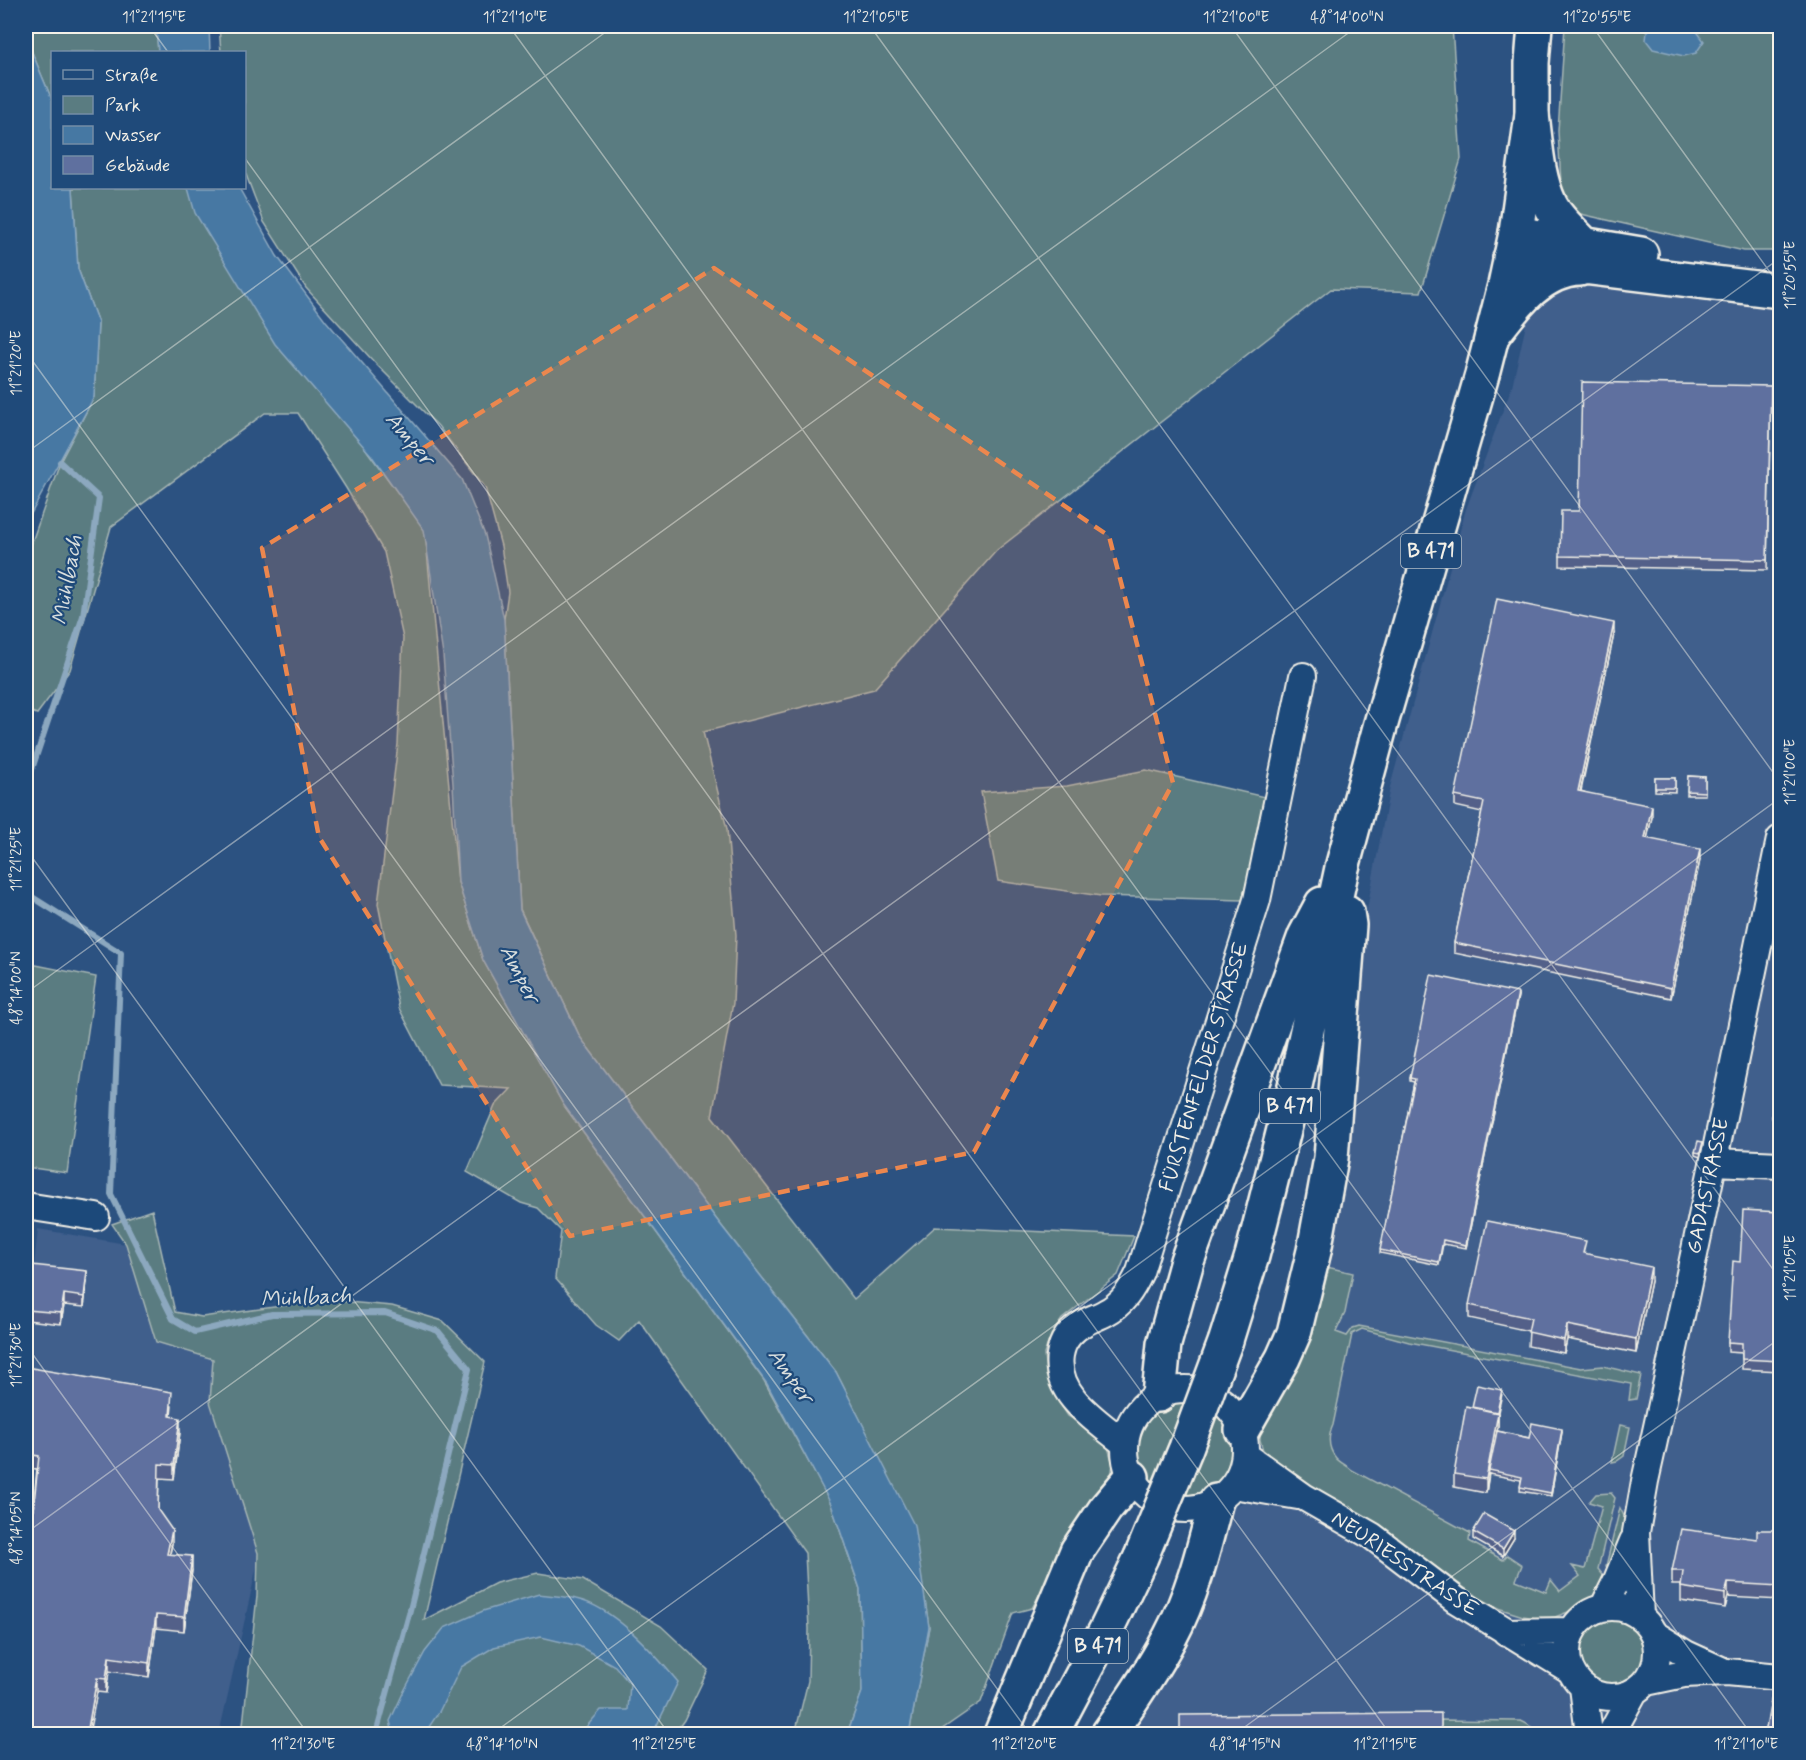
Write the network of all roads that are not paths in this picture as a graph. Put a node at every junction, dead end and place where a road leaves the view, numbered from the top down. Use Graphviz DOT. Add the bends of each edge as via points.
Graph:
graph roads {
  1 [pos="1535,26"];
  2 [pos="1532,115"];
  3 [pos="1513,246"];
  4 [pos="1588,256"];
  5 [pos="1780,273"];
  6 [pos="1780,291"];
  7 [pos="1492,336"];
  8 [pos="1303,676"];
  9 [pos="1780,839"];
  10 [pos="1342,868"];
  11 [pos="1715,1162"];
  12 [pos="1780,1165"];
  13 [pos="26,1206"];
  14 [pos="96,1217"];
  15 [pos="1159,1395"];
  16 [pos="1089,1413"];
  17 [pos="1134,1418"];
  18 [pos="1244,1442"];
  19 [pos="1125,1444"];
  20 [pos="1132,1477"];
  21 [pos="1225,1493"];
  22 [pos="1304,1497"];
  23 [pos="1636,1532"];
  24 [pos="1603,1608"];
  25 [pos="1647,1625"];
  26 [pos="1572,1630"];
  27 [pos="1506,1632"];
  28 [pos="1727,1672"];
  29 [pos="1780,1677"];
  30 [pos="1576,1678"];
  31 [pos="1640,1687"];
  32 [pos="1001,1734"];
  33 [pos="1051,1734"];
  34 [pos="1108,1734"];
  35 [pos="1589,1734"];
  36 [pos="1611,1734"];
  1 -- 2 [label="main road, B 471"];
  2 -- 3 [label="main road, B 471"];
  2 -- 4 [label="main road" via="1550,206"];
  3 -- 4 [label="main road"];
  3 -- 7 [label="main road, B 471"];
  4 -- 5 [label="main road" via="1743,273"];
  4 -- 6 [label="main road"];
  4 -- 7 [label="main road" via="1570,269 1549,276 1520,301"];
  7 -- 10 [label="main road, B 471"];
  8 -- 16 [label="street, FÜRSTENFELDER STRASSE" via="1257,900 1140,1272 1132,1290 1119,1304 1072,1331 1062,1346 1060,1377 1068,1394"];
  9 -- 11 [label="street, GADASTRASSE"];
  10 -- 15 [label="main road" via="1305,936 1187,1260 1164,1344"];
  10 -- 18 [label="main road" via="1349,925 1331,1158 1294,1332"];
  10 -- 33 [label="main road, B 471, bridge" via="1295,1086 1226,1341 1141,1557"];
  11 -- 12 [label="street"];
  11 -- 23 [label="street, GADASTRASSE"];
  13 -- 14 [label="street"];
  15 -- 17 [label="street"];
  15 -- 18 [label="street" via="1199,1391 1218,1399 1232,1412"];
  16 -- 17 [label="street"];
  16 -- 19 [label="street, FÜRSTENFELDER STRASSE"];
  17 -- 19 [label="street"];
  18 -- 21 [label="street" via="1241,1471"];
  18 -- 22 [label="street, NEURIESSTRASSE"];
  19 -- 20 [label="street"];
  20 -- 21 [label="street" via="1143,1493 1159,1504 1178,1509 1197,1508"];
  20 -- 32 [label="main road" via="1077,1551"];
  21 -- 22 [label="street, NEURIESSTRASSE"];
  21 -- 34 [label="main road" via="1171,1636"];
  22 -- 27 [label="street, NEURIESSTRASSE" via="1372,1536 1456,1600"];
  23 -- 24 [label="street, GADASTRASSE"];
  23 -- 25 [label="street, GADASTRASSE"];
  24 -- 25 [label="street" via="1618,1607"];
  24 -- 26 [label="street"];
  25 -- 28 [label="street" via="1686,1654"];
  25 -- 31 [label="street" via="1657,1646 1657,1659"];
  26 -- 27 [label="street"];
  26 -- 30 [label="street" via="1567,1649"];
  27 -- 30 [label="street, NEURIESSTRASSE"];
  28 -- 29 [label="street"];
  28 -- 31 [label="street" via="1684,1674"];
  30 -- 31 [label="street" via="1594,1694 1608,1697"];
  30 -- 35 [label="street"];
  31 -- 36 [label="street"];
}
